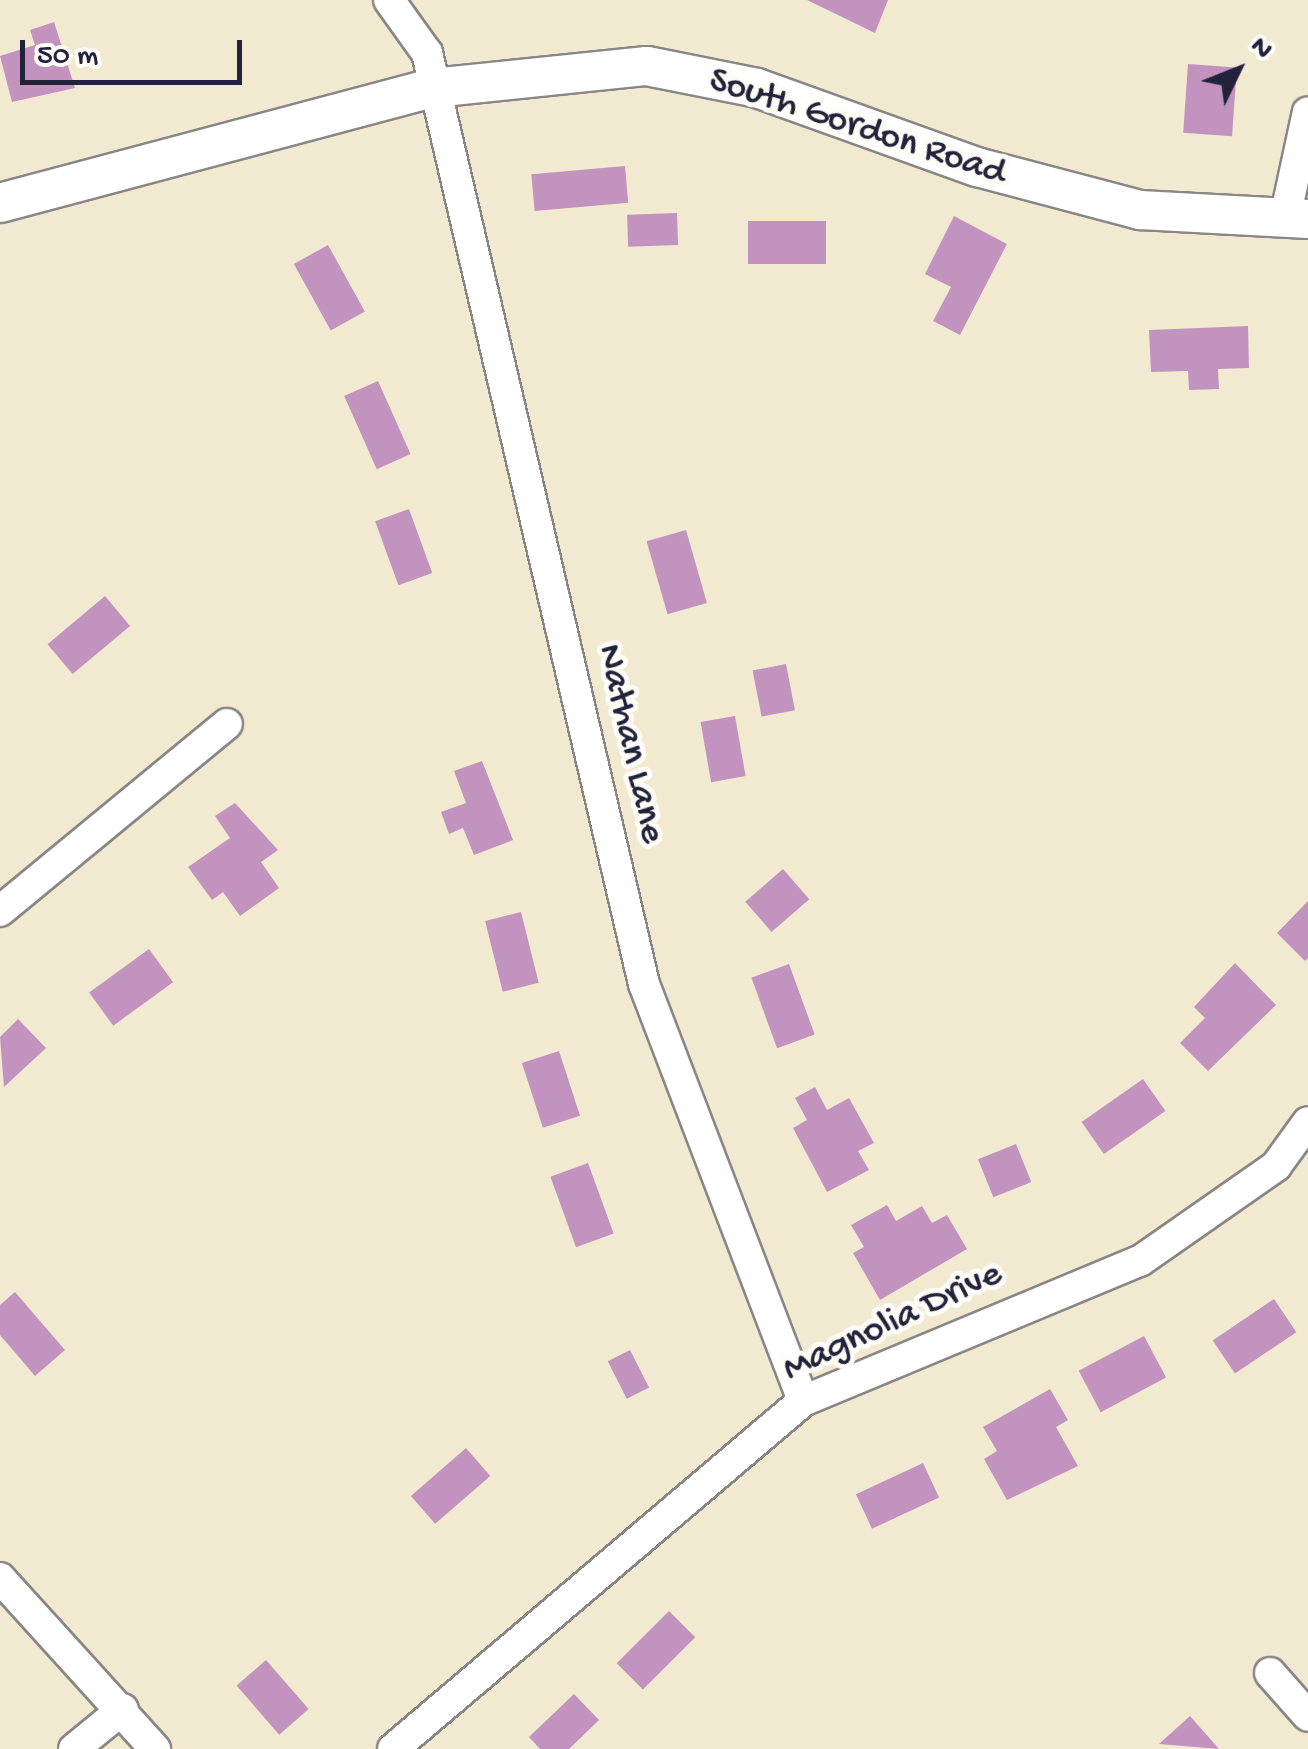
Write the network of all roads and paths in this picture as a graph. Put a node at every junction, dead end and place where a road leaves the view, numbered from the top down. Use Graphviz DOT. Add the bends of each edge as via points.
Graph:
graph roads {
  1 [pos="389,0"];
  2 [pos="433,88"];
  3 [pos="1308,112"];
  4 [pos="0,203"];
  5 [pos="1297,219"];
  6 [pos="228,724"];
  7 [pos="0,911"];
  8 [pos="1308,1122"];
  9 [pos="804,1402"];
  10 [pos="0,1578"];
  11 [pos="1270,1673"];
  12 [pos="122,1708"];
  13 [pos="1308,1716"];
  14 [pos="74,1749"];
  15 [pos="155,1749"];
  16 [pos="393,1749"];
  1 -- 2 [label="street, Nathan Lane" via="427,53"];
  2 -- 4 [label="street, South Gordon Road"];
  2 -- 5 [label="street, South Gordon Road" via="648,66 757,88 977,167 1123,206"];
  2 -- 9 [label="street, Nathan Lane" via="644,984"];
  3 -- 5 [label="street"];
  6 -- 7 [label="street"];
  8 -- 9 [label="street, Magnolia Drive" via="1276,1166 1140,1262"];
  9 -- 16 [label="street, Magnolia Drive"];
  10 -- 12 [label="street"];
  11 -- 13 [label="street"];
  12 -- 14 [label="street"];
  12 -- 15 [label="street"];
}
